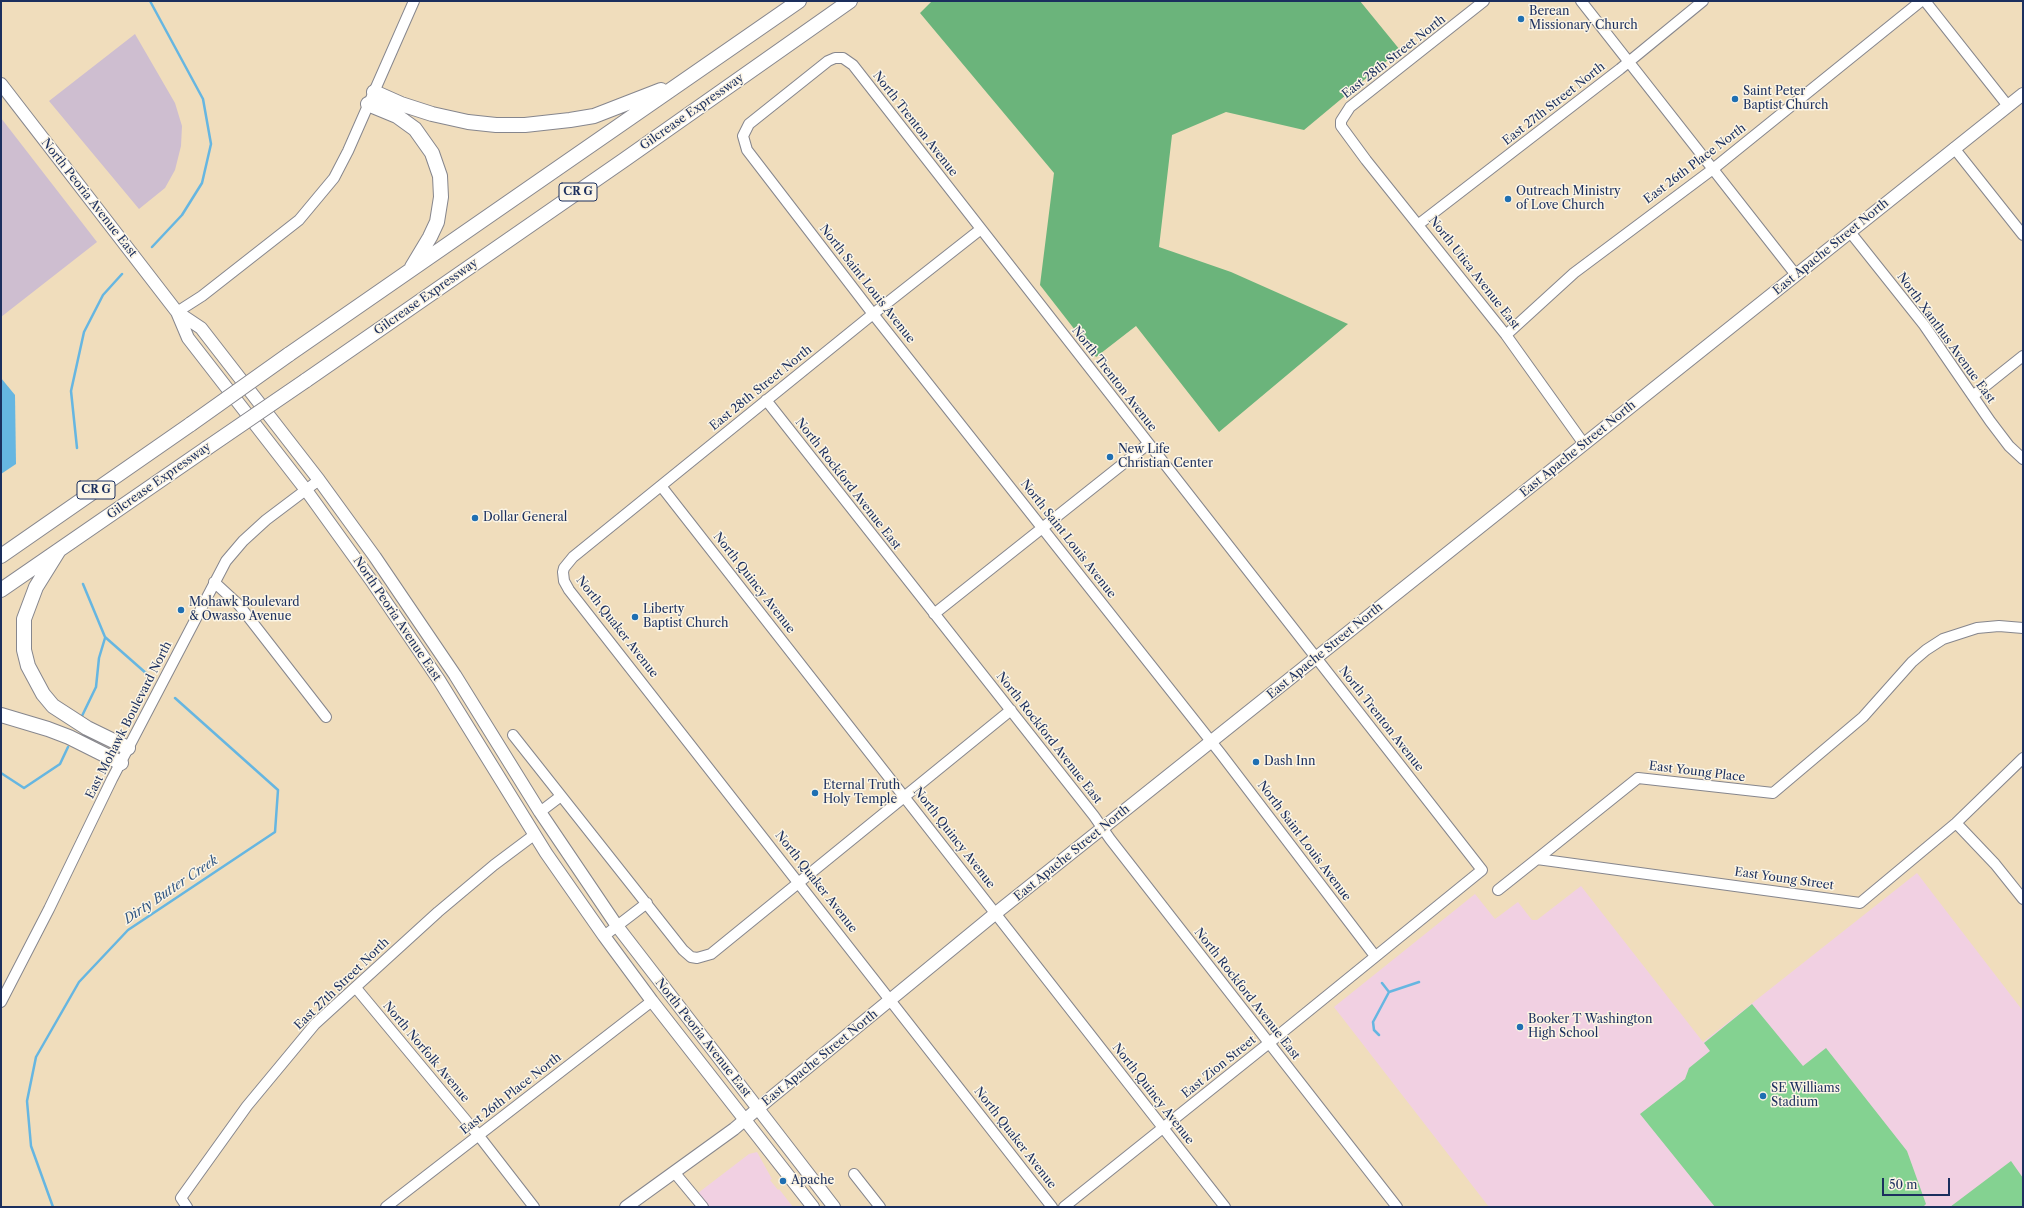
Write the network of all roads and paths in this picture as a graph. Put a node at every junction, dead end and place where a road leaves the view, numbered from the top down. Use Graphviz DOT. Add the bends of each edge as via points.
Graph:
graph roads {
  1 [pos="414,1"];
  2 [pos="799,1"];
  3 [pos="850,1"];
  4 [pos="1484,1"];
  5 [pos="1581,1"];
  6 [pos="1703,1"];
  7 [pos="1921,1"];
  8 [pos="1925,1"];
  9 [pos="1628,61"];
  10 [pos="687,80"];
  11 [pos="1,84"];
  12 [pos="2023,94"];
  13 [pos="371,98"];
  14 [pos="2008,106"];
  15 [pos="1341,120"];
  16 [pos="743,136"];
  17 [pos="1954,148"];
  18 [pos="1713,168"];
  19 [pos="1419,224"];
  20 [pos="981,229"];
  21 [pos="1850,232"];
  22 [pos="2023,235"];
  23 [pos="408,272"];
  24 [pos="1796,275"];
  25 [pos="177,312"];
  26 [pos="873,314"];
  27 [pos="1506,334"];
  28 [pos="2023,356"];
  29 [pos="1974,395"];
  30 [pos="766,400"];
  31 [pos="1148,444"];
  32 [pos="1584,444"];
  33 [pos="2023,459"];
  34 [pos="319,480"];
  35 [pos="661,486"];
  36 [pos="306,490"];
  37 [pos="1043,528"];
  38 [pos="59,550"];
  39 [pos="1,556"];
  40 [pos="563,572"];
  41 [pos="214,582"];
  42 [pos="1,590"];
  43 [pos="934,614"];
  44 [pos="2023,628"];
  45 [pos="1317,657"];
  46 [pos="1011,710"];
  47 [pos="1,715"];
  48 [pos="326,717"];
  49 [pos="513,735"];
  50 [pos="1211,742"];
  51 [pos="128,748"];
  52 [pos="2023,758"];
  53 [pos="121,763"];
  54 [pos="561,796"];
  55 [pos="905,798"];
  56 [pos="540,812"];
  57 [pos="1956,823"];
  58 [pos="1103,828"];
  59 [pos="534,836"];
  60 [pos="1537,859"];
  61 [pos="1482,870"];
  62 [pos="800,882"];
  63 [pos="1498,890"];
  64 [pos="2023,899"];
  65 [pos="647,903"];
  66 [pos="996,913"];
  67 [pos="617,926"];
  68 [pos="604,936"];
  69 [pos="1375,956"];
  70 [pos="356,988"];
  71 [pos="891,1000"];
  72 [pos="652,1001"];
  73 [pos="1,1002"];
  74 [pos="1269,1043"];
  75 [pos="757,1109"];
  76 [pos="745,1120"];
  77 [pos="1163,1128"];
  78 [pos="479,1136"];
  79 [pos="674,1172"];
  80 [pos="854,1174"];
  81 [pos="187,1207"];
  82 [pos="386,1207"];
  83 [pos="534,1207"];
  84 [pos="626,1207"];
  85 [pos="703,1207"];
  86 [pos="813,1207"];
  87 [pos="834,1207"];
  88 [pos="880,1207"];
  89 [pos="1052,1207"];
  90 [pos="1064,1207"];
  91 [pos="1225,1207"];
  92 [pos="1397,1207"];
  1 -- 13 [label="street"];
  2 -- 10 [label="highway, CR G"];
  3 -- 38 [label="highway, Gilcrease Expressway / CR G, bridge"];
  4 -- 15 [label="street, East 28th Street North" via="1350,107"];
  5 -- 9 [label="street"];
  6 -- 9 [label="street, East 27th Street North"];
  7 -- 18 [label="street, East 26th Place North"];
  8 -- 14 [label="street"];
  9 -- 18 [label="street"];
  9 -- 19 [label="street, East 27th Street North"];
  10 -- 13 [label="highway" via="594,116 525,125 496,125 439,116"];
  10 -- 23 [label="highway, CR G"];
  11 -- 25 [label="main road, North Peoria Avenue East"];
  12 -- 14 [label="main road, East Apache Street North"];
  13 -- 23 [label="highway" via="416,130 432,153 440,176 441,197 437,222"];
  13 -- 25 [label="street" via="334,178 299,220 202,296"];
  14 -- 17 [label="main road, East Apache Street North"];
  15 -- 19 [label="street, North Utica Avenue East" via="1343,130"];
  16 -- 20 [label="street, North Trenton Avenue" via="749,124 828,61 843,58 853,65"];
  16 -- 26 [label="street, North Saint Louis Avenue" via="747,150"];
  17 -- 21 [label="main road, East Apache Street North"];
  17 -- 22 [label="street"];
  18 -- 24 [label="street"];
  18 -- 27 [label="street, East 26th Place North" via="1574,273"];
  19 -- 27 [label="street, North Utica Avenue East"];
  20 -- 26 [label="street, East 28th Street North"];
  20 -- 31 [label="street, North Trenton Avenue"];
  21 -- 24 [label="main road, East Apache Street North"];
  21 -- 29 [label="street, North Xanthus Avenue East" via="1924,325"];
  23 -- 39 [label="highway, CR G, bridge"];
  24 -- 32 [label="main road, East Apache Street North"];
  25 -- 34 [label="main road, North Peoria Avenue East" via="201,328"];
  25 -- 36 [label="main road, North Peoria Avenue East" via="188,338"];
  26 -- 30 [label="street, East 28th Street North"];
  26 -- 37 [label="street, North Saint Louis Avenue"];
  27 -- 32 [label="street, North Utica Avenue East"];
  28 -- 29 [label="street"];
  29 -- 33 [label="street, North Xanthus Avenue East" via="2009,446"];
  30 -- 35 [label="street, East 28th Street North"];
  30 -- 43 [label="street, North Rockford Avenue East"];
  31 -- 37 [label="street"];
  31 -- 45 [label="street, North Trenton Avenue"];
  32 -- 45 [label="main road, East Apache Street North"];
  34 -- 36 [label="street, East Mohawk Boulevard North"];
  34 -- 56 [label="main road, North Peoria Avenue East" via="413,611"];
  35 -- 40 [label="street, East 28th Street North" via="573,557"];
  35 -- 55 [label="street, North Quincy Avenue"];
  36 -- 41 [label="street, East Mohawk Boulevard North" via="243,541 226,561"];
  36 -- 59 [label="main road, North Peoria Avenue East" via="373,582 439,680"];
  37 -- 43 [label="street"];
  37 -- 50 [label="street, North Saint Louis Avenue"];
  38 -- 42 [label="highway, Gilcrease Expressway / CR G"];
  38 -- 51 [label="highway" via="36,587 24,619 24,650 28,666 43,694 53,706 87,728"];
  40 -- 62 [label="street, North Quaker Avenue" via="569,590"];
  41 -- 48 [label="street" via="239,605"];
  41 -- 51 [label="street, East Mohawk Boulevard North"];
  43 -- 46 [label="street, North Rockford Avenue East"];
  44 -- 60 [label="street, East Young Place" via="1977,628 1943,639 1912,662 1863,717 1772,793 1638,778"];
  45 -- 50 [label="main road, East Apache Street North"];
  45 -- 61 [label="street, North Trenton Avenue"];
  46 -- 55 [label="street"];
  46 -- 58 [label="street, North Rockford Avenue East"];
  47 -- 53 [label="highway" via="48,728"];
  49 -- 54 [label="street"];
  50 -- 58 [label="main road, East Apache Street North"];
  50 -- 69 [label="street, North Saint Louis Avenue"];
  51 -- 53 [label="street, East Mohawk Boulevard North"];
  52 -- 57 [label="street, East Young Street"];
  53 -- 73 [label="street, East Mohawk Boulevard North"];
  54 -- 56 [label="street"];
  54 -- 65 [label="street"];
  55 -- 62 [label="street"];
  55 -- 66 [label="street, North Quincy Avenue"];
  56 -- 67 [label="main road, North Peoria Avenue East"];
  57 -- 60 [label="street, East Young Street" via="1860,903"];
  57 -- 64 [label="street" via="1995,864"];
  58 -- 66 [label="main road, East Apache Street North"];
  58 -- 74 [label="street, North Rockford Avenue East"];
  59 -- 68 [label="main road, North Peoria Avenue East"];
  59 -- 70 [label="street, East 27th Street North" via="494,865 438,912"];
  60 -- 63 [label="street"];
  61 -- 69 [label="street, East Zion Street"];
  62 -- 65 [label="street" via="704,958 686,954"];
  62 -- 71 [label="street, North Quaker Avenue"];
  65 -- 67 [label="street"];
  66 -- 71 [label="main road, East Apache Street North"];
  66 -- 77 [label="street, North Quincy Avenue"];
  67 -- 68 [label="street"];
  67 -- 75 [label="main road, North Peoria Avenue East"];
  68 -- 72 [label="main road, North Peoria Avenue East"];
  69 -- 74 [label="street, East Zion Street"];
  70 -- 78 [label="street, North Norfolk Avenue"];
  70 -- 81 [label="street, East 27th Street North" via="315,1024 247,1106 180,1198"];
  71 -- 75 [label="main road, East Apache Street North"];
  71 -- 89 [label="street, North Quaker Avenue"];
  72 -- 76 [label="main road, North Peoria Avenue East"];
  72 -- 78 [label="street, East 26th Place North"];
  74 -- 77 [label="street, East Zion Street"];
  74 -- 92 [label="street, North Rockford Avenue East"];
  75 -- 76 [label="main road, East Apache Street North"];
  75 -- 87 [label="main road, North Peoria Avenue East"];
  76 -- 79 [label="main road, East Apache Street North"];
  76 -- 86 [label="main road, North Peoria Avenue East"];
  77 -- 90 [label="street, East Zion Street"];
  77 -- 91 [label="street, North Quincy Avenue"];
  78 -- 82 [label="street, East 26th Place North"];
  78 -- 83 [label="street, North Norfolk Avenue"];
  79 -- 84 [label="main road, East Apache Street North"];
  79 -- 85 [label="street"];
  80 -- 88 [label="street"];
}
